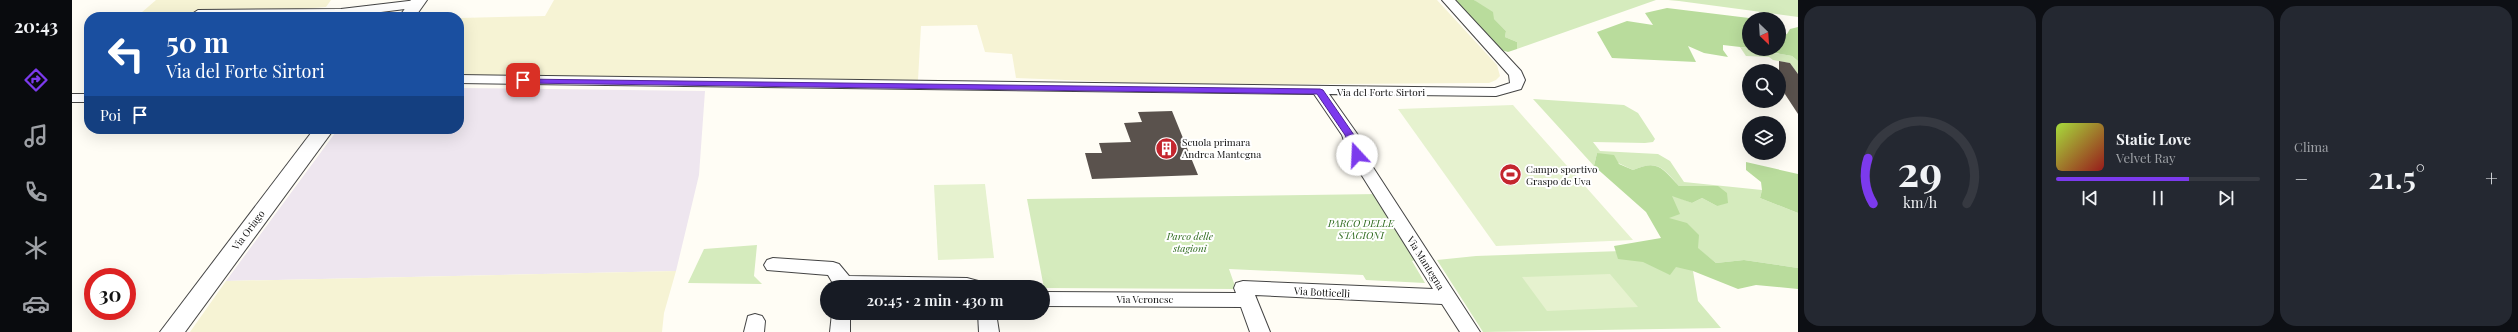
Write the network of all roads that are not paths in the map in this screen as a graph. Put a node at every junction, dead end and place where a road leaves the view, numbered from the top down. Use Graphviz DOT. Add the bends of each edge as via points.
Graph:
graph roads {
  1 [pos="1448,0"];
  2 [pos="418,2"];
  3 [pos="348,12"];
  4 [pos="411,12"];
  5 [pos="464,80"];
  6 [pos="1320,92"];
  7 [pos="72,98"];
  8 [pos="84,98"];
  9 [pos="320,134"];
  10 [pos="773,265"];
  11 [pos="841,280"];
  12 [pos="1448,297"];
  13 [pos="1050,299"];
  14 [pos="1248,300"];
  15 [pos="841,320"];
  16 [pos="988,320"];
  17 [pos="172,332"];
  18 [pos="840,332"];
  19 [pos="989,332"];
  20 [pos="1260,332"];
  21 [pos="1470,332"];
  1 -- 6 [label="street, Via del Forte Sirtori" via="1516,74 1516,86 1496,92"];
  2 -- 3 [label="street"];
  2 -- 4 [label="street"];
  5 -- 6 [label="street, Via del Forte Sirtori"];
  6 -- 12 [label="street, Via Mantegna" via="1350,135 1357,155"];
  7 -- 8 [label="street"];
  9 -- 17 [label="street, Via Oriago"];
  10 -- 11 [label="street" via="834,269"];
  12 -- 14 [label="street, Via Botticelli" via="1243,288"];
  12 -- 21 [label="street, Via Mantegna"];
  13 -- 14 [label="street, Via Veronese"];
  14 -- 20 [label="street"];
  15 -- 18 [label="street"];
  16 -- 19 [label="street"];
}
